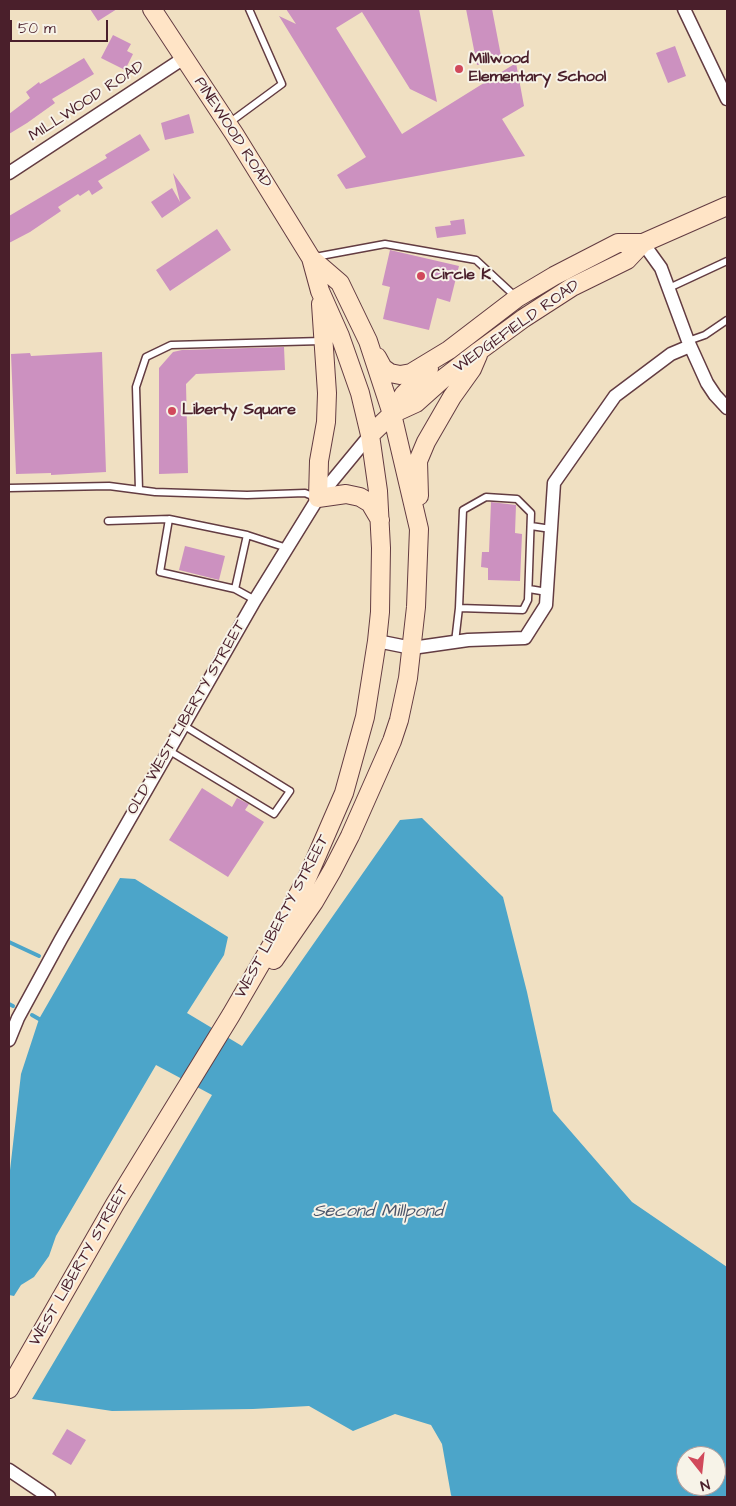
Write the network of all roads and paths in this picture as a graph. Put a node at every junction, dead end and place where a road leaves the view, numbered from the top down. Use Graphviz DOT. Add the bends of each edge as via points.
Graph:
graph roads {
  1 [pos="249,9"];
  2 [pos="684,9"];
  3 [pos="154,10"];
  4 [pos="184,58"];
  5 [pos="727,99"];
  6 [pos="228,124"];
  7 [pos="9,173"];
  8 [pos="727,206"];
  9 [pos="643,243"];
  10 [pos="311,258"];
  11 [pos="727,261"];
  12 [pos="669,288"];
  13 [pos="320,292"];
  14 [pos="517,298"];
  15 [pos="727,320"];
  16 [pos="324,341"];
  17 [pos="368,341"];
  18 [pos="689,343"];
  19 [pos="450,350"];
  20 [pos="480,351"];
  21 [pos="727,408"];
  22 [pos="392,414"];
  23 [pos="370,436"];
  24 [pos="9,488"];
  25 [pos="139,490"];
  26 [pos="318,498"];
  27 [pos="169,519"];
  28 [pos="380,520"];
  29 [pos="108,521"];
  30 [pos="531,526"];
  31 [pos="420,529"];
  32 [pos="551,529"];
  33 [pos="247,535"];
  34 [pos="287,548"];
  35 [pos="235,589"];
  36 [pos="529,589"];
  37 [pos="547,592"];
  38 [pos="255,600"];
  39 [pos="459,608"];
  40 [pos="377,641"];
  41 [pos="455,642"];
  42 [pos="412,648"];
  43 [pos="182,725"];
  44 [pos="168,750"];
  45 [pos="231,1015"];
  46 [pos="9,1040"];
  47 [pos="9,1389"];
  48 [pos="9,1470"];
  49 [pos="50,1497"];
  1 -- 6 [label="lane" via="282,84"];
  2 -- 5 [label="street"];
  3 -- 4 [label="main road, PINEWOOD ROAD"];
  4 -- 6 [label="main road, PINEWOOD ROAD"];
  4 -- 7 [label="street, MILLWOOD ROAD"];
  6 -- 10 [label="main road, PINEWOOD ROAD"];
  8 -- 9 [label="main road, WEDGEFIELD ROAD"];
  9 -- 12 [label="street" via="661,268"];
  9 -- 14 [label="main road, WEDGEFIELD ROAD" via="618,243"];
  9 -- 20 [label="main road, WEDGEFIELD ROAD" via="627,260 572,287"];
  10 -- 13 [label="main road, PINEWOOD ROAD"];
  10 -- 14 [label="lane" via="385,244 476,260"];
  10 -- 17 [label="main road, PINEWOOD ROAD" via="340,283"];
  11 -- 12 [label="lane"];
  12 -- 18 [label="street"];
  13 -- 16 [label="main road"];
  13 -- 23 [label="main road, PINEWOOD ROAD" via="360,393"];
  14 -- 19 [label="main road, WEDGEFIELD ROAD"];
  15 -- 18 [label="lane"];
  16 -- 25 [label="lane" via="171,345 146,357 136,387"];
  16 -- 26 [label="main road" via="326,422 319,461"];
  17 -- 19 [label="main road" via="384,368 400,375 411,373"];
  17 -- 22 [label="main road, PINEWOOD ROAD"];
  18 -- 21 [label="street" via="714,395"];
  18 -- 32 [label="street" via="615,396 554,483"];
  19 -- 22 [label="main road" via="404,394"];
  20 -- 22 [label="main road, WEDGEFIELD ROAD" via="416,403"];
  20 -- 31 [label="main road" via="472,369 435,425 418,461"];
  22 -- 23 [label="main road, OLD WEST LIBERTY STREET"];
  22 -- 31 [label="main road, WEST LIBERTY STREET"];
  23 -- 26 [label="street, OLD WEST LIBERTY STREET"];
  23 -- 28 [label="main road, WEST LIBERTY STREET"];
  24 -- 25 [label="lane" via="109,486"];
  25 -- 26 [label="lane" via="247,495 305,493"];
  26 -- 28 [label="main road" via="346,494 360,497 370,503"];
  26 -- 34 [label="street, OLD WEST LIBERTY STREET"];
  27 -- 29 [label="lane"];
  27 -- 33 [label="lane"];
  27 -- 35 [label="lane" via="160,572"];
  28 -- 40 [label="main road, WEST LIBERTY STREET"];
  30 -- 32 [label="lane"];
  30 -- 36 [label="lane"];
  30 -- 39 [label="lane" via="531,513 517,499 486,497 463,510"];
  31 -- 42 [label="main road, WEST LIBERTY STREET"];
  32 -- 37 [label="street"];
  33 -- 34 [label="lane"];
  33 -- 35 [label="lane"];
  34 -- 38 [label="street, OLD WEST LIBERTY STREET"];
  35 -- 38 [label="lane"];
  36 -- 37 [label="lane"];
  36 -- 39 [label="lane" via="523,610"];
  37 -- 41 [label="street" via="546,605 525,638"];
  38 -- 43 [label="street, OLD WEST LIBERTY STREET"];
  39 -- 41 [label="lane"];
  40 -- 42 [label="street"];
  40 -- 45 [label="main road, WEST LIBERTY STREET" via="365,717 336,814 308,876"];
  41 -- 42 [label="street"];
  42 -- 45 [label="main road, WEST LIBERTY STREET" via="399,720 350,836 314,902"];
  43 -- 44 [label="street, OLD WEST LIBERTY STREET"];
  43 -- 44 [label="lane" via="290,791 274,814"];
  44 -- 46 [label="street, OLD WEST LIBERTY STREET" via="61,939"];
  45 -- 47 [label="main road, WEST LIBERTY STREET" via="115,1204"];
  48 -- 49 [label="street"];
}
